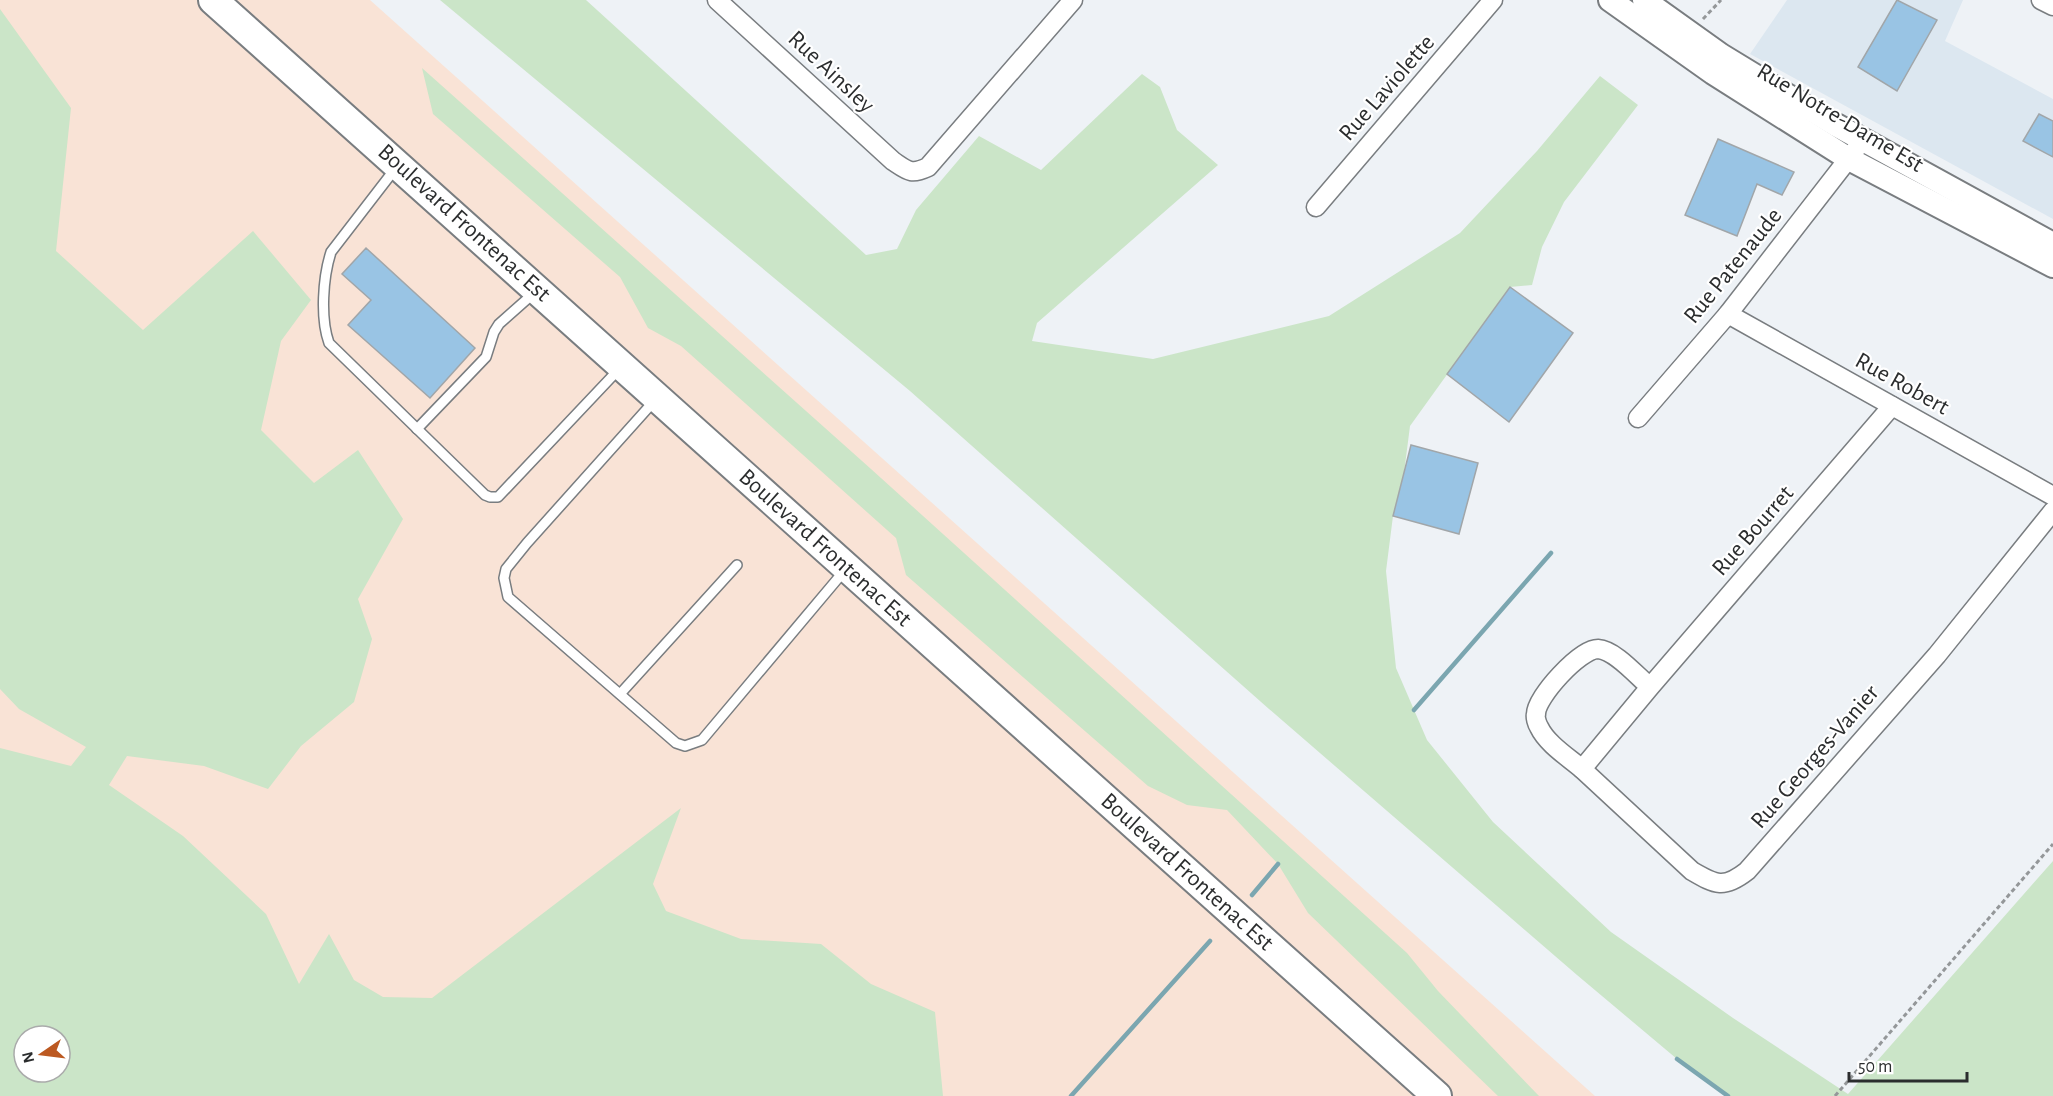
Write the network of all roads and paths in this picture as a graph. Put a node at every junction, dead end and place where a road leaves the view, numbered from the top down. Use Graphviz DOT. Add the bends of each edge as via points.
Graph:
graph roads {
  1 [pos="213,0"];
  2 [pos="1073,0"];
  3 [pos="1493,0"];
  4 [pos="1610,0"];
  5 [pos="1644,0"];
  6 [pos="1721,0"];
  7 [pos="2041,0"];
  8 [pos="729,4"];
  9 [pos="2053,6"];
  10 [pos="1697,25"];
  11 [pos="1862,140"];
  12 [pos="1849,159"];
  13 [pos="399,164"];
  14 [pos="1316,207"];
  15 [pos="2051,255"];
  16 [pos="538,290"];
  17 [pos="1728,314"];
  18 [pos="622,366"];
  19 [pos="657,397"];
  20 [pos="1892,406"];
  21 [pos="1638,418"];
  22 [pos="417,429"];
  23 [pos="2053,496"];
  24 [pos="2053,511"];
  25 [pos="737,565"];
  26 [pos="847,568"];
  27 [pos="1650,687"];
  28 [pos="620,694"];
  29 [pos="1582,770"];
  30 [pos="2053,844"];
  31 [pos="1437,1096"];
  32 [pos="1835,1096"];
  1 -- 13 [label="main road, Boulevard Frontenac Est"];
  2 -- 8 [label="street, Rue Ainsley" via="928,167 916,172 893,161"];
  3 -- 14 [label="street, Rue Laviolette"];
  4 -- 12 [label="street, Rue Notre-Dame Est" via="1713,73"];
  5 -- 11 [label="street, Rue Notre-Dame Est" via="1722,56"];
  6 -- 10 [label="path"];
  7 -- 9 [label="street"];
  11 -- 12 [label="street, Rue Patenaude"];
  11 -- 15 [label="street, Rue Notre-Dame Est"];
  12 -- 15 [label="street, Rue Notre-Dame Est"];
  12 -- 17 [label="street, Rue Patenaude"];
  13 -- 16 [label="main road, Boulevard Frontenac Est"];
  13 -- 22 [label="lane" via="331,252 326,267 324,328 329,343"];
  16 -- 18 [label="main road, Boulevard Frontenac Est"];
  16 -- 22 [label="lane" via="499,324 486,357"];
  17 -- 20 [label="street, Rue Robert"];
  17 -- 21 [label="street, Rue Patenaude"];
  18 -- 19 [label="main road, Boulevard Frontenac Est"];
  18 -- 22 [label="lane" via="498,496 485,495"];
  19 -- 26 [label="main road, Boulevard Frontenac Est"];
  19 -- 28 [label="lane" via="527,543 506,569 504,578 508,597"];
  20 -- 23 [label="street, Rue Robert"];
  20 -- 27 [label="street, Rue Bourret"];
  24 -- 29 [label="street, Rue Georges-Vanier" via="1936,655 1747,871 1733,882 1721,884 1692,871"];
  25 -- 28 [label="lane"];
  26 -- 28 [label="lane" via="702,740 685,746 676,743"];
  26 -- 31 [label="main road, Boulevard Frontenac Est"];
  27 -- 29 [label="street, Rue Bourret"];
  27 -- 29 [label="street" via="1613,654 1599,649 1587,651 1574,661 1539,702 1538,726"];
  30 -- 32 [label="path"];
}
